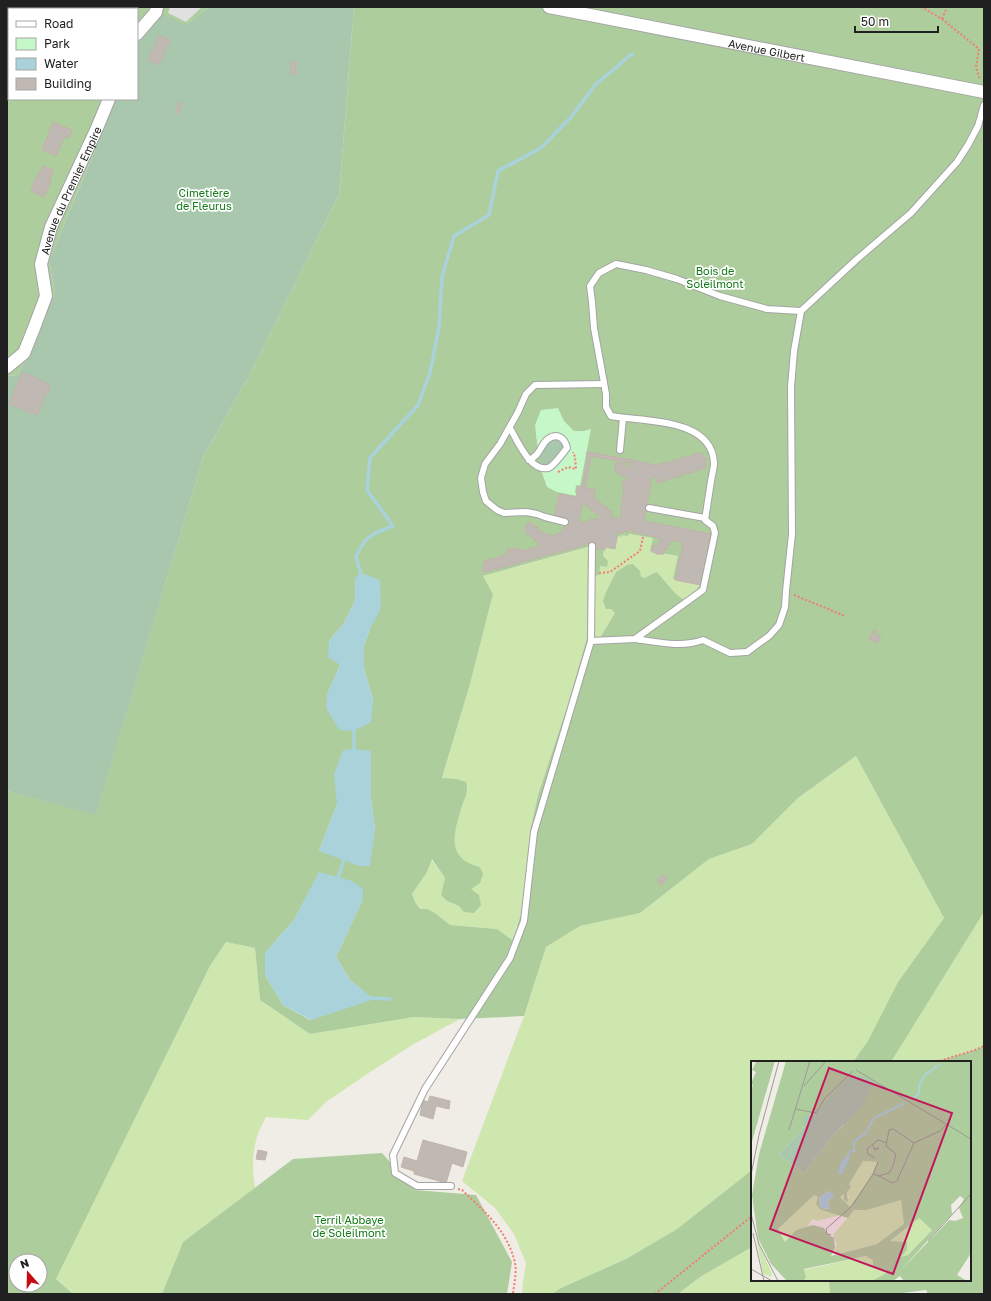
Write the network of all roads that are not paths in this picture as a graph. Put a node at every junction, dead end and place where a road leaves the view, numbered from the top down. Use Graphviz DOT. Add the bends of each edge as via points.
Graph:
graph roads {
  1 [pos="157,7"];
  2 [pos="549,7"];
  3 [pos="138,33"];
  4 [pos="982,87"];
  5 [pos="109,100"];
  6 [pos="984,105"];
  7 [pos="801,311"];
  8 [pos="7,367"];
  9 [pos="604,384"];
  10 [pos="623,418"];
  11 [pos="510,428"];
  12 [pos="620,450"];
  13 [pos="529,460"];
  14 [pos="649,508"];
  15 [pos="705,518"];
  16 [pos="565,522"];
  17 [pos="592,546"];
  18 [pos="635,639"];
  19 [pos="591,641"];
  20 [pos="450,1186"];
  1 -- 3 [label="street" via="156,12"];
  2 -- 4 [label="street, Avenue Gilbert"];
  5 -- 8 [label="street, Avenue du Premier Empire" via="51,226 41,264 46,296 34,328 24,353"];
  6 -- 7 [label="lane" via="978,126 952,167 911,213"];
  7 -- 9 [label="lane" via="767,309 720,296 677,279 616,264 599,273 590,286"];
  7 -- 18 [label="lane" via="794,351 792,387 792,534 785,606 779,625 747,652 730,653 703,640 686,644"];
  9 -- 10 [label="lane" via="606,407 611,416"];
  9 -- 11 [label="lane" via="535,385 526,394"];
  10 -- 12 [label="lane"];
  10 -- 15 [label="lane" via="683,427 702,438 712,453 714,463"];
  11 -- 13 [label="lane"];
  11 -- 16 [label="lane" via="485,464 481,478 486,501 504,513 526,512"];
  13 -- 13 [label="lane" via="538,454 550,438 556,436 566,442 567,448 547,469 536,466"];
  14 -- 15 [label="lane"];
  15 -- 18 [label="lane" via="713,526 715,533 703,590"];
  17 -- 19 [label="lane"];
  18 -- 19 [label="lane"];
  19 -- 20 [label="lane" via="534,832 524,921 510,958 426,1089 393,1155 395,1173 417,1186"];
}
